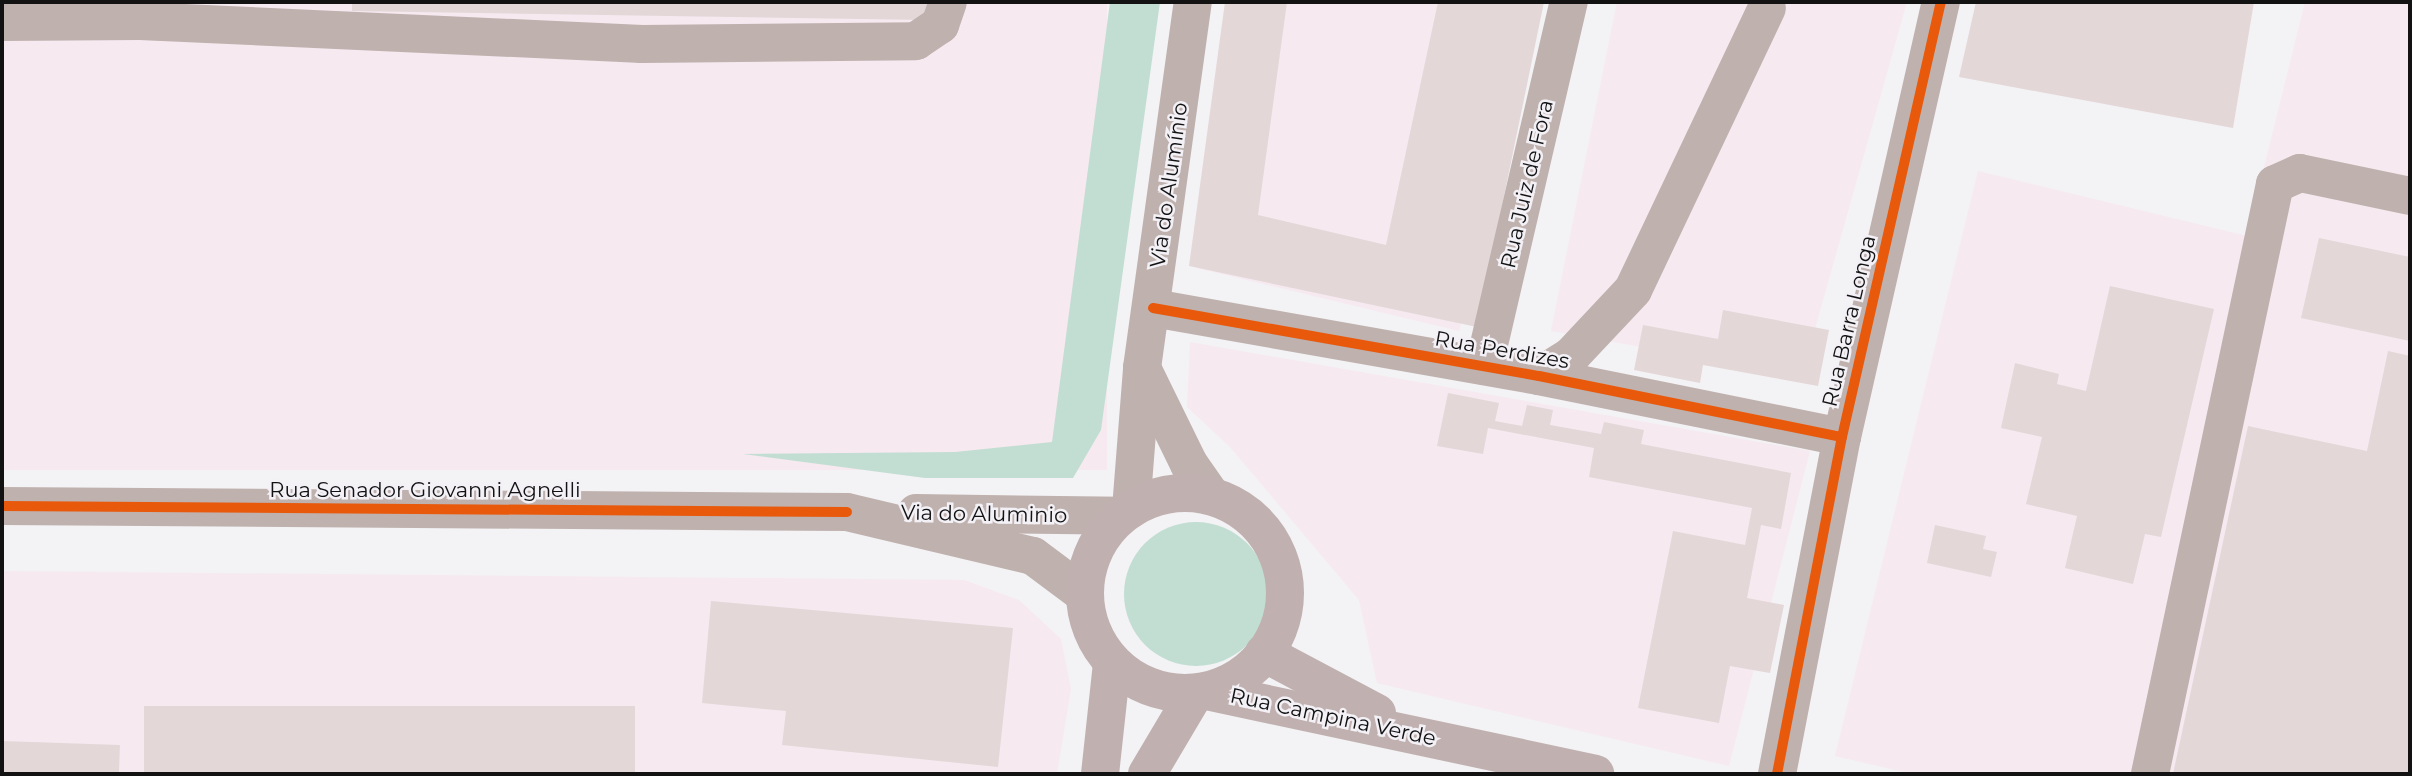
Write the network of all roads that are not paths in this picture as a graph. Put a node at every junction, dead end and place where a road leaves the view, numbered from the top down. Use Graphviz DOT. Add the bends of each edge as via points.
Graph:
graph roads {
  1 [pos="948,2"];
  2 [pos="1193,2"];
  3 [pos="1569,2"];
  4 [pos="1941,2"];
  5 [pos="1767,8"];
  6 [pos="2,22"];
  7 [pos="2410,196"];
  8 [pos="1153,309"];
  9 [pos="1485,366"];
  10 [pos="1142,368"];
  11 [pos="1539,376"];
  12 [pos="1842,437"];
  13 [pos="1211,496"];
  14 [pos="2,506"];
  15 [pos="847,512"];
  16 [pos="1126,512"];
  17 [pos="1084,594"];
  18 [pos="1264,653"];
  19 [pos="1112,663"];
  20 [pos="1201,692"];
  21 [pos="1461,744"];
  22 [pos="1100,774"];
  23 [pos="1147,774"];
  24 [pos="1595,774"];
  25 [pos="1777,774"];
  26 [pos="2150,774"];
  1 -- 6 [label="street" via="940,24 916,41 642,44 141,21"];
  2 -- 8 [label="street, Via do Alumínio"];
  3 -- 9 [label="street, Rua Juiz de Fora"];
  4 -- 12 [label="street, Rua Barra Longa"];
  5 -- 11 [label="street" via="1633,290 1572,355"];
  7 -- 26 [label="street" via="2300,173 2275,184"];
  8 -- 9 [label="street, Rua Perdizes"];
  8 -- 10 [label="street, Via do Alumínio"];
  9 -- 11 [label="street, Rua Perdizes"];
  10 -- 13 [label="street" via="1189,464"];
  10 -- 16 [label="street, Via do Alumínio"];
  11 -- 12 [label="street, Rua Perdizes"];
  12 -- 25 [label="street, Rua Barra Longa"];
  13 -- 16 [label="main road" via="1156,497"];
  13 -- 18 [label="main road" via="1238,508 1261,528 1277,552 1285,581 1284,611 1275,639"];
  14 -- 15 [label="street, Rua Senador Giovanni Agnelli"];
  15 -- 16 [label="street, Via do Aluminio"];
  15 -- 17 [label="street, Rua Senador Giovanni Agnelli" via="1032,556"];
  16 -- 17 [label="main road" via="1097,547"];
  17 -- 19 [label="main road" via="1097,643"];
  18 -- 20 [label="main road" via="1234,681"];
  18 -- 21 [label="main road, Rua Campina Verde" via="1371,711"];
  19 -- 20 [label="main road" via="1150,687"];
  19 -- 22 [label="main road"];
  20 -- 21 [label="main road, Rua Campina Verde"];
  20 -- 23 [label="main road"];
  21 -- 24 [label="main road, Rua Campina Verde"];
}
